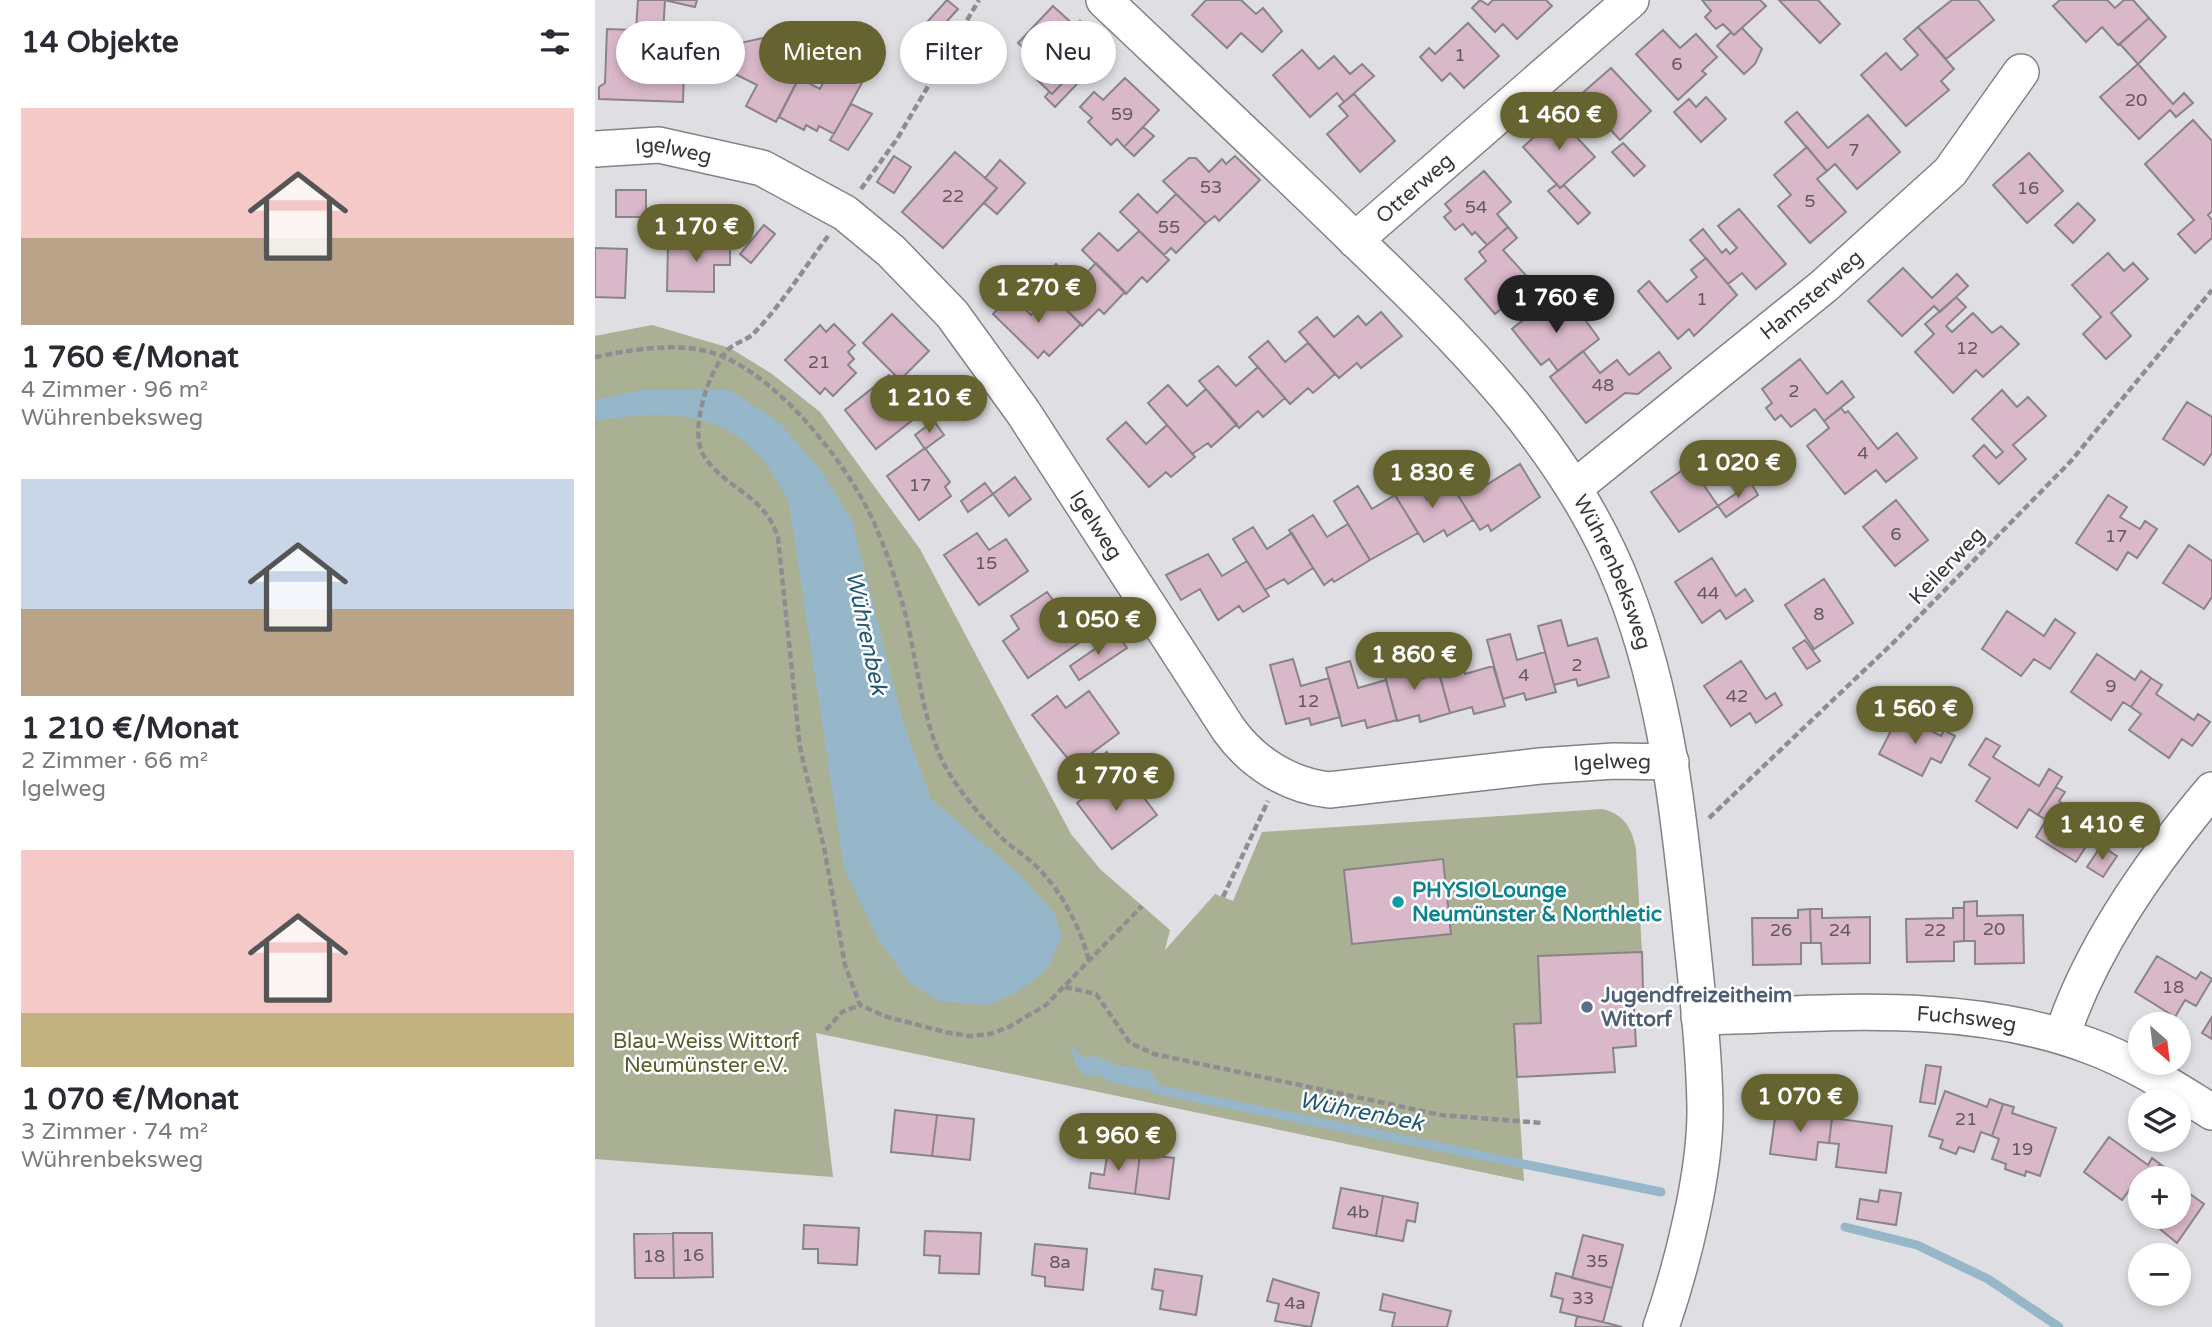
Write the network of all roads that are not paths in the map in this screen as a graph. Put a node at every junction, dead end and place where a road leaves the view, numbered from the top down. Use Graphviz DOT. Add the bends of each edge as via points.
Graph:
graph roads {
  1 [pos="1104,0"];
  2 [pos="1631,0"];
  3 [pos="2021,72"];
  4 [pos="595,149"];
  5 [pos="1355,240"];
  6 [pos="1574,488"];
  7 [pos="1671,762"];
  8 [pos="2212,790"];
  9 [pos="1699,1017"];
  10 [pos="2062,1036"];
  11 [pos="2212,1112"];
  12 [pos="1661,1327"];
  1 -- 5 [label="street, Wührenbeksweg"];
  2 -- 5 [label="street, Otterweg"];
  3 -- 6 [label="street, Hamsterweg" via="1950,172 1824,286"];
  4 -- 7 [label="street, Igelweg" via="659,145 762,168 845,213 891,251 951,314 1024,412 1238,743 1264,766 1313,788 1329,790 1540,766"];
  5 -- 6 [label="street, Wührenbeksweg" via="1481,366 1527,420"];
  6 -- 7 [label="street, Wührenbeksweg" via="1623,586 1642,637"];
  7 -- 9 [label="street, Wührenbeksweg"];
  8 -- 10 [label="street" via="2122,914 2085,978"];
  9 -- 10 [label="street, Fuchsweg" via="1928,1013 1997,1021"];
  9 -- 12 [label="street, Wührenbeksweg" via="1705,1109 1702,1149 1690,1217"];
  10 -- 11 [label="street, Fuchsweg" via="2119,1058"];
}
